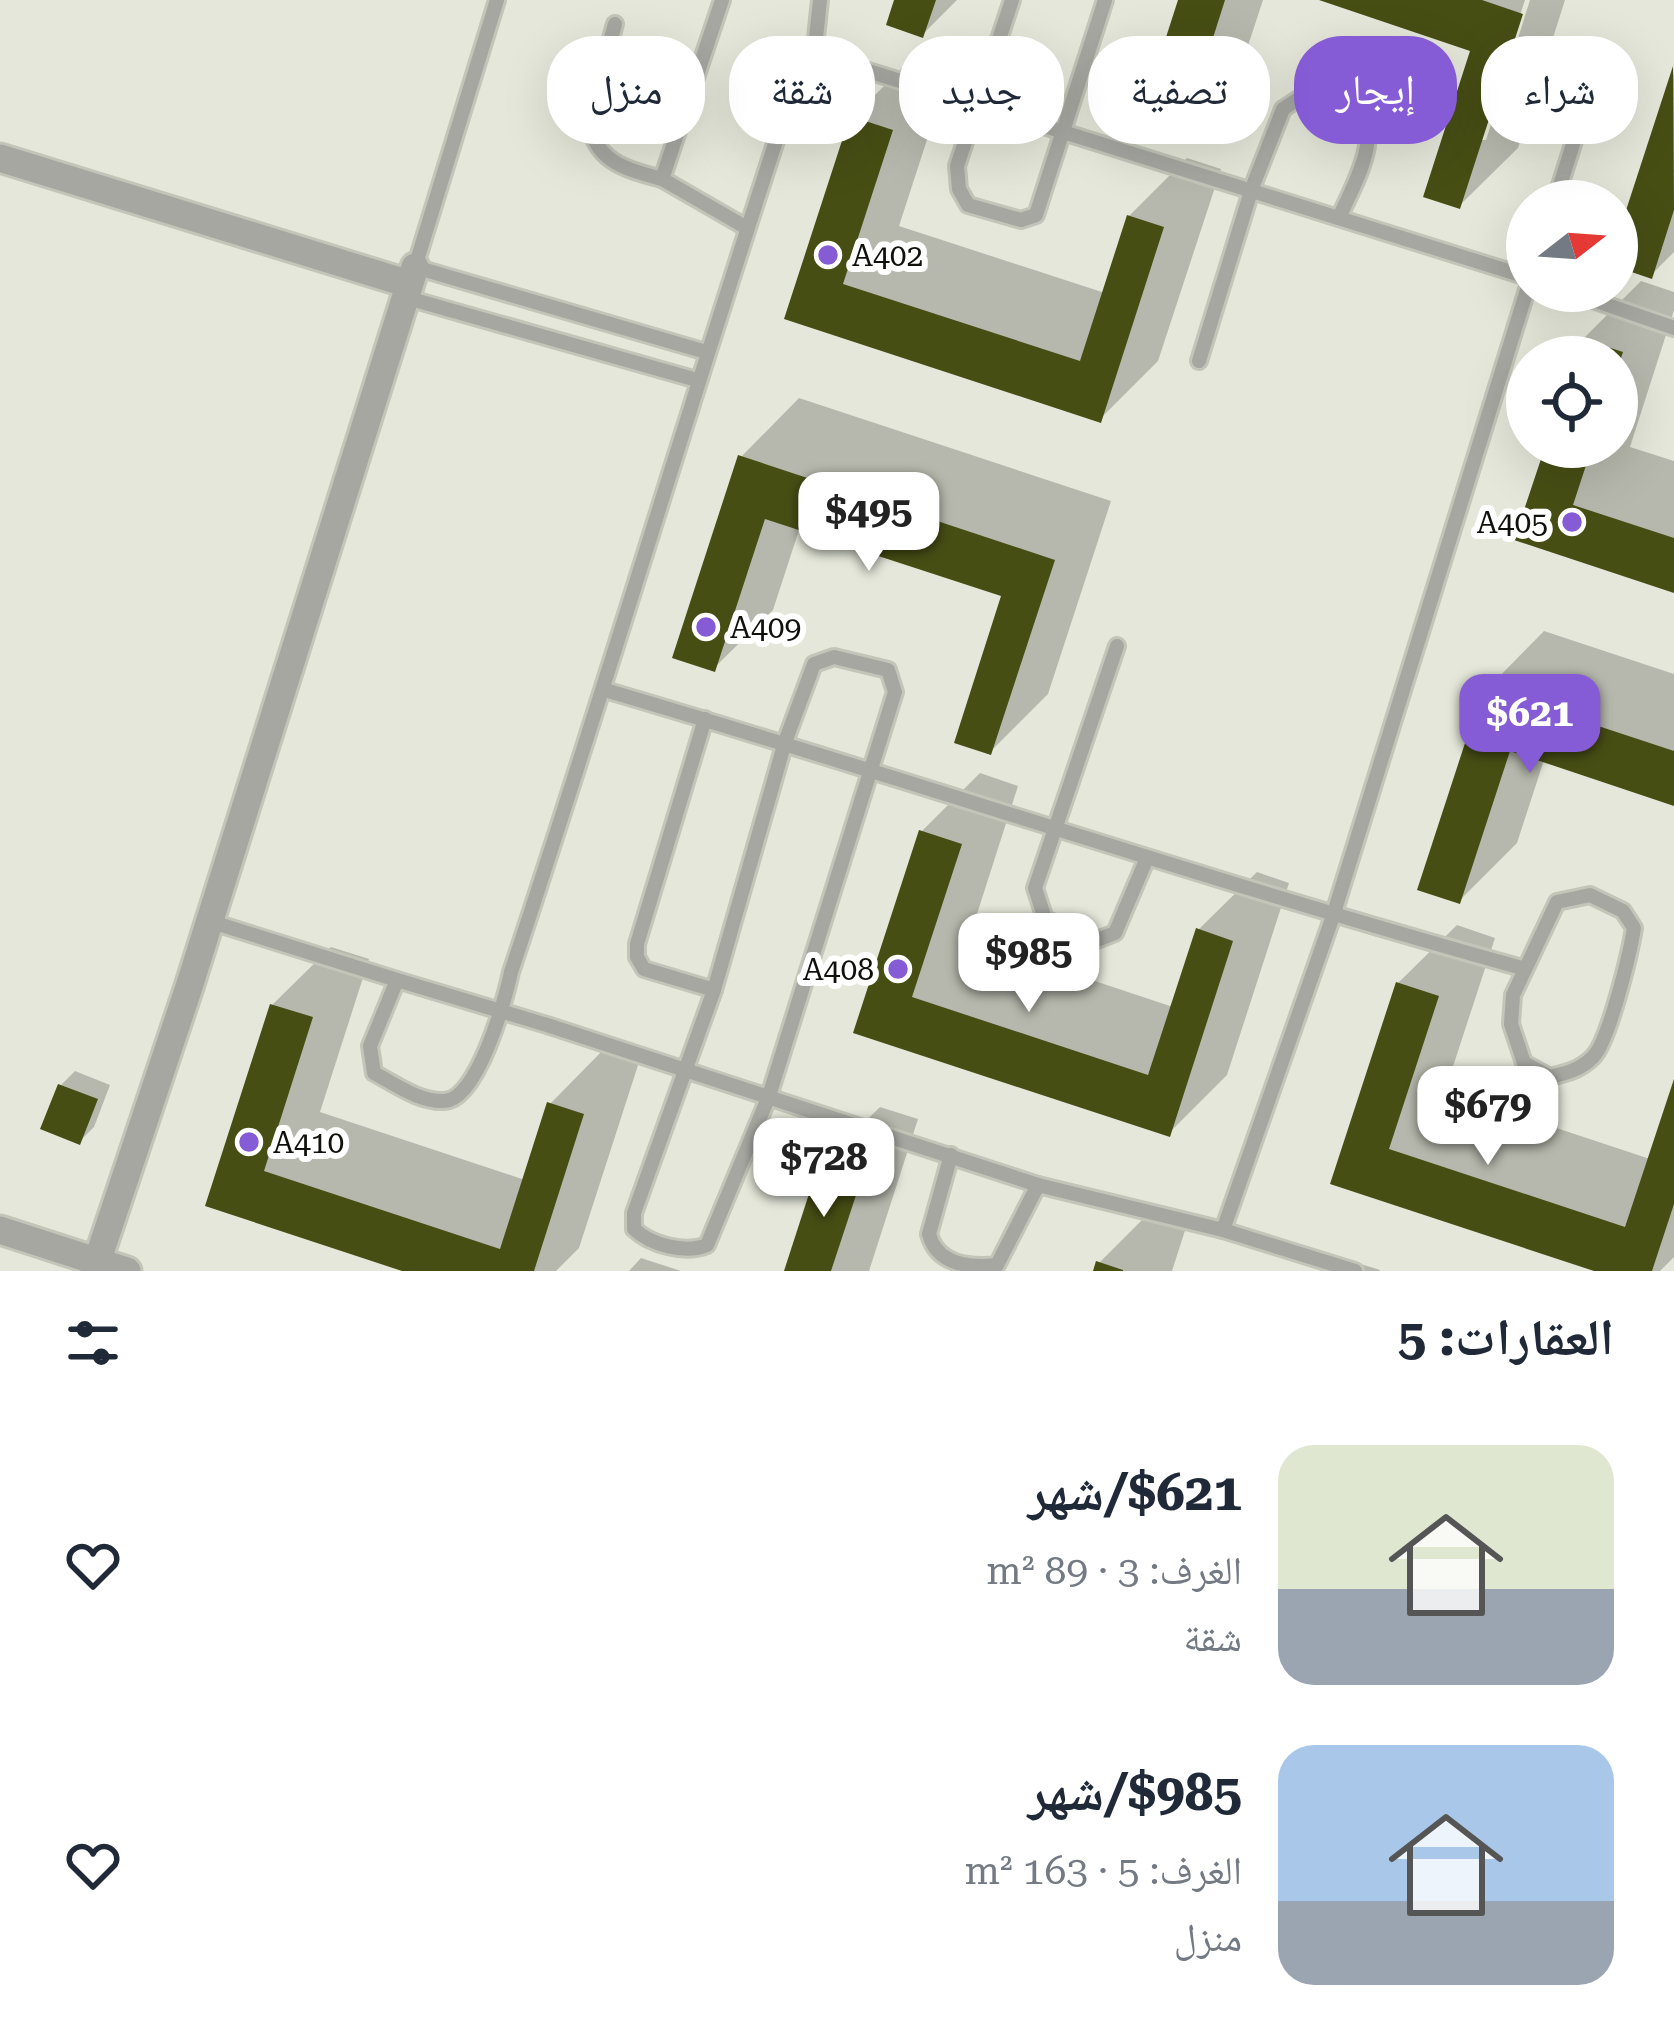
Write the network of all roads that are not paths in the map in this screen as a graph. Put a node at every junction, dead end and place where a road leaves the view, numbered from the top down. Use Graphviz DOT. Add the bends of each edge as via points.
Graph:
graph roads {
  1 [pos="497,0"];
  2 [pos="722,0"];
  3 [pos="820,0"];
  4 [pos="1012,0"];
  5 [pos="1105,0"];
  6 [pos="615,24"];
  7 [pos="816,36"];
  8 [pos="1000,36"];
  9 [pos="1064,118"];
  10 [pos="1064,131"];
  11 [pos="775,144"];
  12 [pos="964,144"];
  13 [pos="1056,144"];
  14 [pos="1573,144"];
  15 [pos="0,158"];
  16 [pos="662,179"];
  17 [pos="1562,180"];
  18 [pos="1252,188"];
  19 [pos="1339,218"];
  20 [pos="747,228"];
  21 [pos="1506,271"];
  22 [pos="410,283"];
  23 [pos="1520,312"];
  24 [pos="1628,312"];
  25 [pos="1674,328"];
  26 [pos="706,352"];
  27 [pos="1199,361"];
  28 [pos="697,380"];
  29 [pos="1117,646"];
  30 [pos="605,690"];
  31 [pos="705,719"];
  32 [pos="785,742"];
  33 [pos="870,772"];
  34 [pos="1057,830"];
  35 [pos="1147,858"];
  36 [pos="1333,916"];
  37 [pos="209,921"];
  38 [pos="1522,968"];
  39 [pos="398,980"];
  40 [pos="713,989"];
  41 [pos="502,1012"];
  42 [pos="685,1071"];
  43 [pos="769,1096"];
  44 [pos="951,1155"];
  45 [pos="1038,1185"];
  46 [pos="0,1230"];
  47 [pos="1223,1230"];
  48 [pos="95,1266"];
  49 [pos="127,1271"];
  50 [pos="1355,1271"];
  1 -- 22 [label="lane"];
  2 -- 16 [label="lane"];
  3 -- 7 [label="lane"];
  4 -- 8 [label="lane"];
  5 -- 9 [label="lane"];
  6 -- 16 [label="lane" via="590,132 620,168"];
  10 -- 18 [label="lane"];
  11 -- 20 [label="lane"];
  12 -- 13 [label="lane" via="957,166 968,205 1021,220 1036,215"];
  14 -- 17 [label="lane"];
  15 -- 22 [label="street"];
  16 -- 20 [label="lane"];
  18 -- 19 [label="lane"];
  18 -- 19 [label="lane" via="1282,109 1298,99 1351,107 1371,140"];
  18 -- 27 [label="lane"];
  19 -- 21 [label="lane"];
  20 -- 26 [label="lane"];
  22 -- 26 [label="lane"];
  22 -- 28 [label="lane"];
  22 -- 37 [label="street"];
  23 -- 36 [label="lane"];
  24 -- 25 [label="lane"];
  26 -- 28 [label="lane"];
  28 -- 30 [label="lane"];
  29 -- 34 [label="lane"];
  30 -- 31 [label="lane"];
  30 -- 41 [label="lane"];
  31 -- 32 [label="lane"];
  31 -- 40 [label="lane" via="637,957 644,969"];
  32 -- 33 [label="lane"];
  32 -- 33 [label="lane" via="814,664 834,657 888,670 896,692"];
  32 -- 40 [label="lane"];
  33 -- 34 [label="lane"];
  33 -- 43 [label="lane"];
  34 -- 35 [label="lane"];
  34 -- 35 [label="lane" via="1035,888 1045,919 1097,940 1115,933"];
  35 -- 36 [label="lane"];
  36 -- 38 [label="lane"];
  36 -- 47 [label="lane"];
  37 -- 39 [label="lane"];
  37 -- 48 [label="street"];
  38 -- 38 [label="lane" via="1557,902 1590,895 1623,911 1634,928 1598,1053 1575,1071 1550,1077 1524,1063 1511,1024"];
  39 -- 41 [label="lane"];
  39 -- 41 [label="lane" via="370,1046 374,1073 427,1100 450,1102 465,1092"];
  40 -- 42 [label="lane"];
  41 -- 42 [label="lane"];
  42 -- 43 [label="lane"];
  42 -- 43 [label="lane" via="634,1213 634,1229 646,1240 694,1251 707,1245"];
  43 -- 44 [label="lane"];
  44 -- 45 [label="lane"];
  44 -- 45 [label="lane" via="929,1234 949,1260 997,1265"];
  45 -- 47 [label="lane"];
  46 -- 48 [label="street"];
  47 -- 50 [label="lane"];
  48 -- 49 [label="street"];
}
